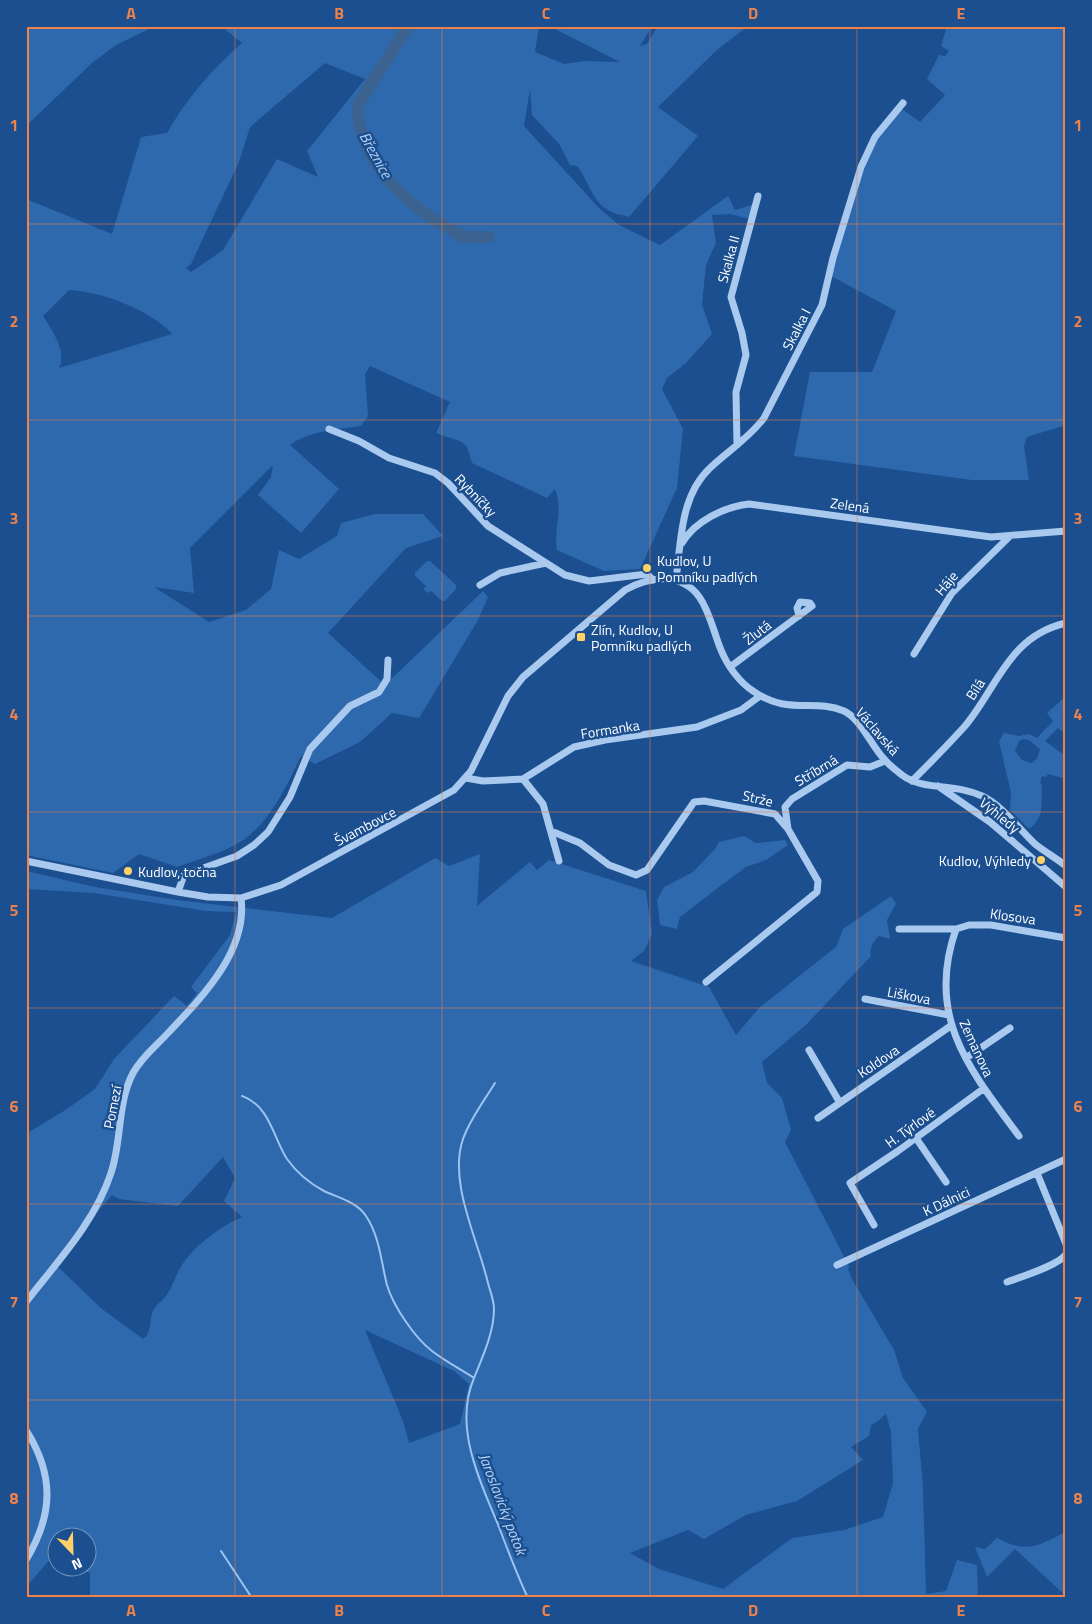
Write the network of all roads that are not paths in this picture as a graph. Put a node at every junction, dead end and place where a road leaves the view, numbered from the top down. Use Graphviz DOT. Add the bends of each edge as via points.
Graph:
graph roads {
  1 [pos="903,103"];
  2 [pos="758,196"];
  3 [pos="328,429"];
  4 [pos="737,446"];
  5 [pos="1066,531"];
  6 [pos="1010,537"];
  7 [pos="680,546"];
  8 [pos="546,563"];
  9 [pos="653,580"];
  10 [pos="676,580"];
  11 [pos="480,585"];
  12 [pos="799,616"];
  13 [pos="1066,623"];
  14 [pos="914,654"];
  15 [pos="388,660"];
  16 [pos="730,667"];
  17 [pos="760,696"];
  18 [pos="885,761"];
  19 [pos="466,778"];
  20 [pos="523,779"];
  21 [pos="912,781"];
  22 [pos="938,786"];
  23 [pos="788,829"];
  24 [pos="551,831"];
  25 [pos="26,861"];
  26 [pos="560,861"];
  27 [pos="1066,866"];
  28 [pos="1066,887"];
  29 [pos="178,892"];
  30 [pos="241,898"];
  31 [pos="898,929"];
  32 [pos="956,929"];
  33 [pos="1066,938"];
  34 [pos="706,982"];
  35 [pos="866,999"];
  36 [pos="949,1015"];
  37 [pos="952,1025"];
  38 [pos="1010,1028"];
  39 [pos="809,1050"];
  40 [pos="966,1058"];
  41 [pos="983,1089"];
  42 [pos="840,1103"];
  43 [pos="818,1118"];
  44 [pos="1019,1136"];
  45 [pos="916,1138"];
  46 [pos="1066,1159"];
  47 [pos="1037,1172"];
  48 [pos="946,1182"];
  49 [pos="874,1226"];
  50 [pos="1066,1244"];
  51 [pos="1066,1254"];
  52 [pos="837,1265"];
  53 [pos="1007,1282"];
  54 [pos="26,1302"];
  55 [pos="26,1430"];
  56 [pos="26,1560"];
  1 -- 4 [label="street, Skalka I" via="875,137 861,167 822,305 764,418"];
  2 -- 4 [label="street, Skalka II" via="731,296 746,355 736,392"];
  3 -- 8 [label="street, Rybníčky" via="389,458 434,473 448,483 488,526"];
  4 -- 7 [label="street, Skalka I" via="710,468 692,491"];
  5 -- 6 [label="street, Zelená"];
  6 -- 7 [label="street, Zelená" via="963,534 749,504 720,511 689,533"];
  6 -- 14 [label="street, Háje" via="952,593"];
  7 -- 10 [label="street"];
  8 -- 9 [label="street, Rybníčky" via="576,580 647,574"];
  8 -- 11 [label="street" via="500,573"];
  9 -- 10 [label="street"];
  9 -- 19 [label="street, Švambovce" via="625,590 523,677 508,696"];
  10 -- 16 [label="street, Václavská" via="689,586 701,598"];
  12 -- 16 [label="street, Žlutá"];
  13 -- 21 [label="street, Bílá" via="1038,633 1017,650 964,726"];
  15 -- 29 [label="street" via="386,680 379,692 350,706 310,748 290,797 268,832 237,856 184,875"];
  16 -- 17 [label="street, Václavská"];
  17 -- 18 [label="street, Václavská" via="786,706 846,712"];
  17 -- 20 [label="street, Formanka" via="740,710 697,727 580,746"];
  18 -- 21 [label="street, Václavská"];
  18 -- 23 [label="street, Stříbrná" via="870,767 847,765 792,799 785,807"];
  19 -- 20 [label="street, Formanka" via="483,781"];
  19 -- 30 [label="street, Švambovce" via="448,795 282,885"];
  20 -- 24 [label="street" via="540,798"];
  21 -- 22 [label="street, Václavská"];
  22 -- 27 [label="street, Václavská" via="960,788 984,797 1035,844"];
  22 -- 28 [label="street, Výhledy" via="990,822"];
  23 -- 24 [label="street, Strže" via="769,811 698,800 690,806 647,870 636,875 608,865 580,844"];
  23 -- 34 [label="street, Strže" via="818,881 817,892"];
  24 -- 26 [label="street"];
  25 -- 29 [label="street, Švambovce"];
  29 -- 30 [label="street, Švambovce"];
  30 -- 54 [label="street, Pomezí" via="240,929 216,978 133,1074 122,1112 117,1149 103,1194 88,1220"];
  31 -- 32 [label="street, Klosova"];
  32 -- 33 [label="street, Klosova" via="991,924"];
  32 -- 36 [label="street, Zemanova" via="944,986"];
  35 -- 36 [label="street, Liškova"];
  36 -- 37 [label="street, Zemanova"];
  37 -- 40 [label="street, Zemanova"];
  37 -- 42 [label="street, Koldova"];
  38 -- 40 [label="street"];
  39 -- 42 [label="street"];
  40 -- 41 [label="street, Zemanova"];
  41 -- 44 [label="street, Zemanova"];
  41 -- 45 [label="street, H. Týrlové"];
  42 -- 43 [label="street, Koldova"];
  45 -- 48 [label="street"];
  45 -- 49 [label="street, H. Týrlové" via="850,1183"];
  46 -- 47 [label="street, K Dálnici"];
  47 -- 50 [label="street"];
  47 -- 52 [label="street, K Dálnici"];
  51 -- 53 [label="street" via="1053,1264"];
  55 -- 56 [label="street" via="41,1459 48,1512 39,1538"];
}
